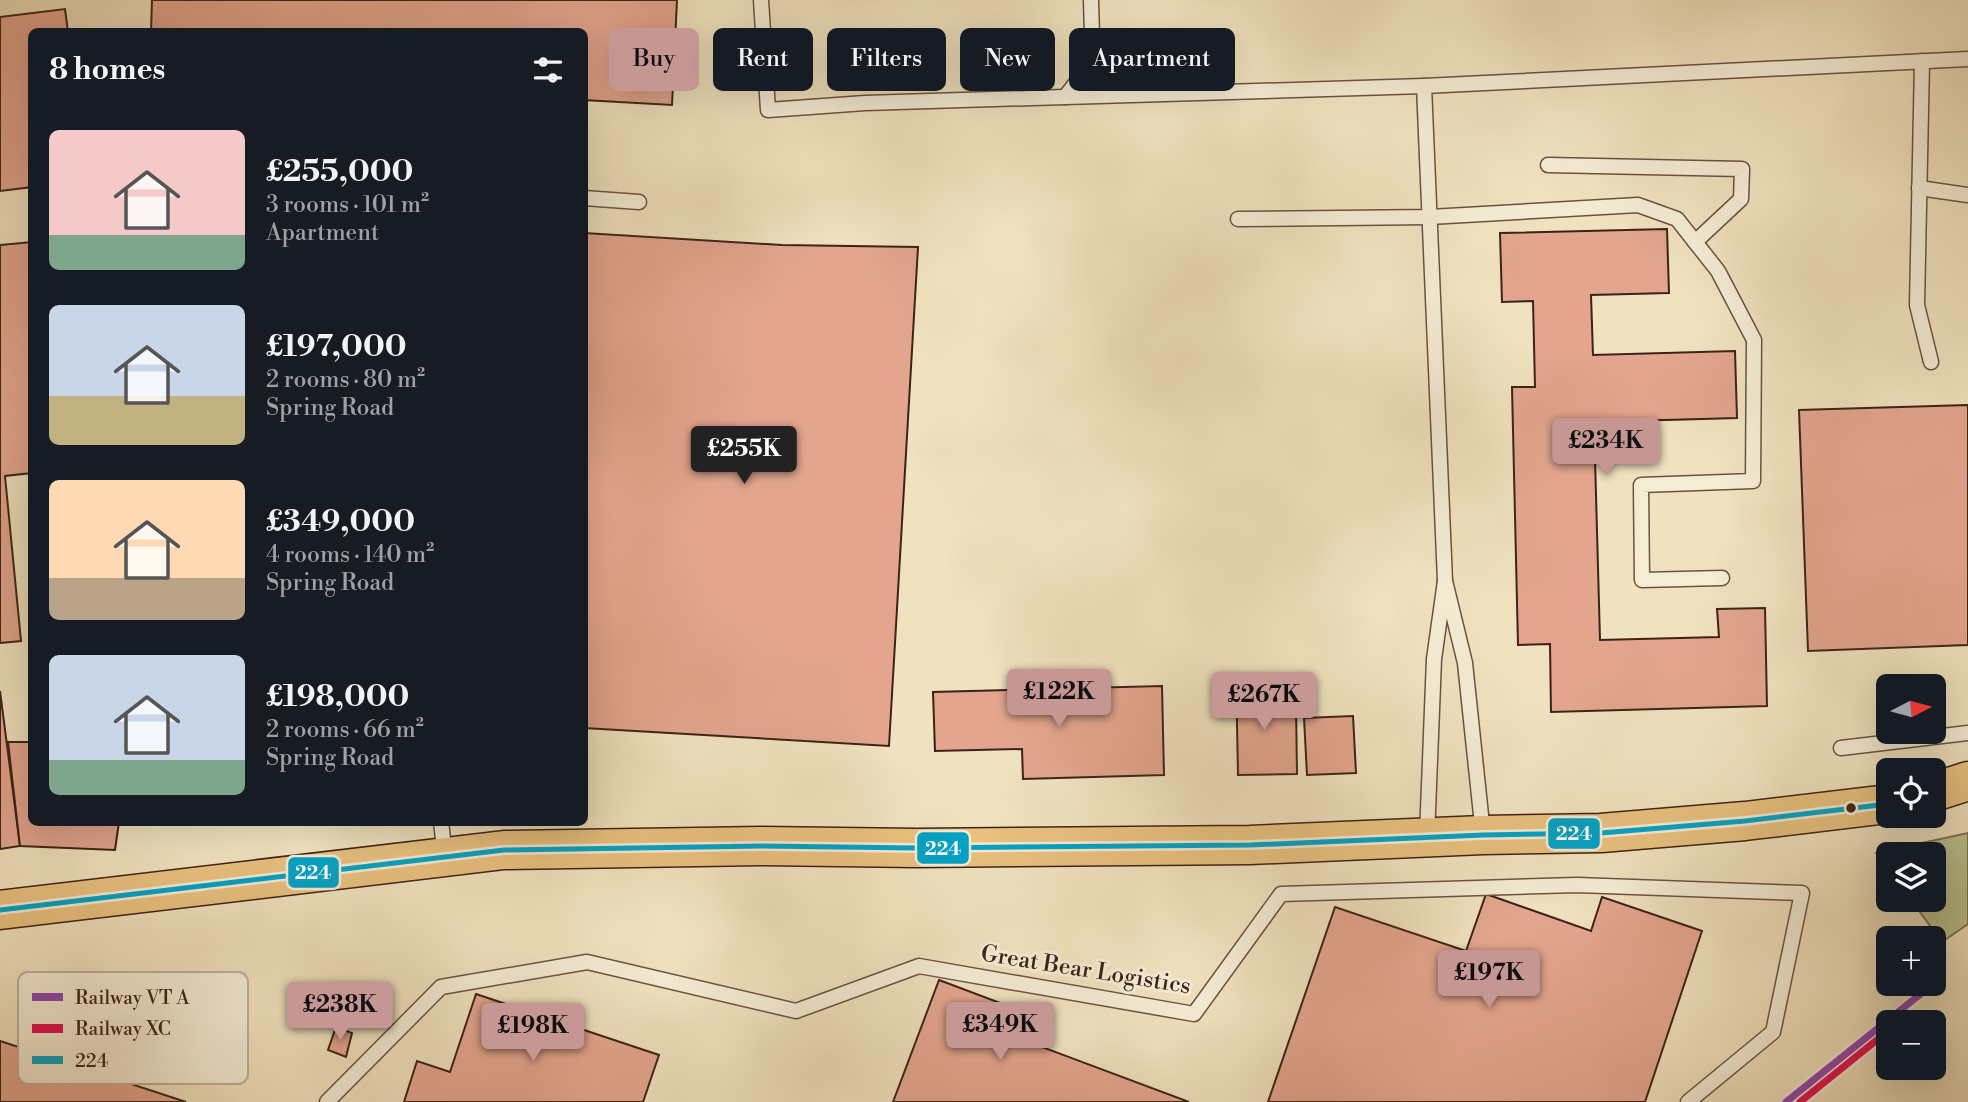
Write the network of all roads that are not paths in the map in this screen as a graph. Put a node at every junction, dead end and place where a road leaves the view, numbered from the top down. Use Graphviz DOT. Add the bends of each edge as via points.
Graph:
graph roads {
  1 [pos="761,0"];
  2 [pos="1091,0"];
  3 [pos="1968,59"];
  4 [pos="1922,61"];
  5 [pos="1424,86"];
  6 [pos="1065,97"];
  7 [pos="1548,165"];
  8 [pos="1919,188"];
  9 [pos="1968,195"];
  10 [pos="588,198"];
  11 [pos="639,202"];
  12 [pos="1430,217"];
  13 [pos="1238,219"];
  14 [pos="1695,243"];
  15 [pos="1931,362"];
  16 [pos="1722,578"];
  17 [pos="1446,581"];
  18 [pos="1968,733"];
  19 [pos="1841,748"];
  20 [pos="1968,781"];
  21 [pos="1946,788"];
  22 [pos="1876,805"];
  23 [pos="1483,835"];
  24 [pos="1427,838"];
  25 [pos="443,840"];
  26 [pos="0,910"];
  27 [pos="327,1102"];
  28 [pos="1688,1102"];
  1 -- 6 [label="lane" via="768,110"];
  2 -- 6 [label="lane" via="1086,70"];
  3 -- 4 [label="lane"];
  4 -- 5 [label="lane"];
  4 -- 8 [label="lane"];
  5 -- 6 [label="lane"];
  5 -- 12 [label="lane"];
  7 -- 14 [label="lane" via="1742,169 1741,199"];
  8 -- 9 [label="lane"];
  8 -- 15 [label="lane" via="1917,305"];
  10 -- 11 [label="lane"];
  12 -- 13 [label="lane"];
  12 -- 14 [label="lane" via="1638,205 1677,219"];
  12 -- 17 [label="lane"];
  14 -- 16 [label="lane" via="1718,271 1754,340 1753,481 1641,485 1642,580"];
  17 -- 23 [label="lane" via="1465,663"];
  17 -- 24 [label="lane" via="1434,659"];
  18 -- 19 [label="lane"];
  20 -- 21 [label="main road"];
  22 -- 23 [label="main road" via="1601,833"];
  23 -- 24 [label="main road"];
  24 -- 25 [label="main road" via="1250,845 504,850"];
  25 -- 26 [label="main road"];
  27 -- 28 [label="lane, Great Bear Logistics" via="441,987 587,961 796,1011 919,965 1194,1014 1282,894 1577,885 1802,893 1773,1032"];
}
